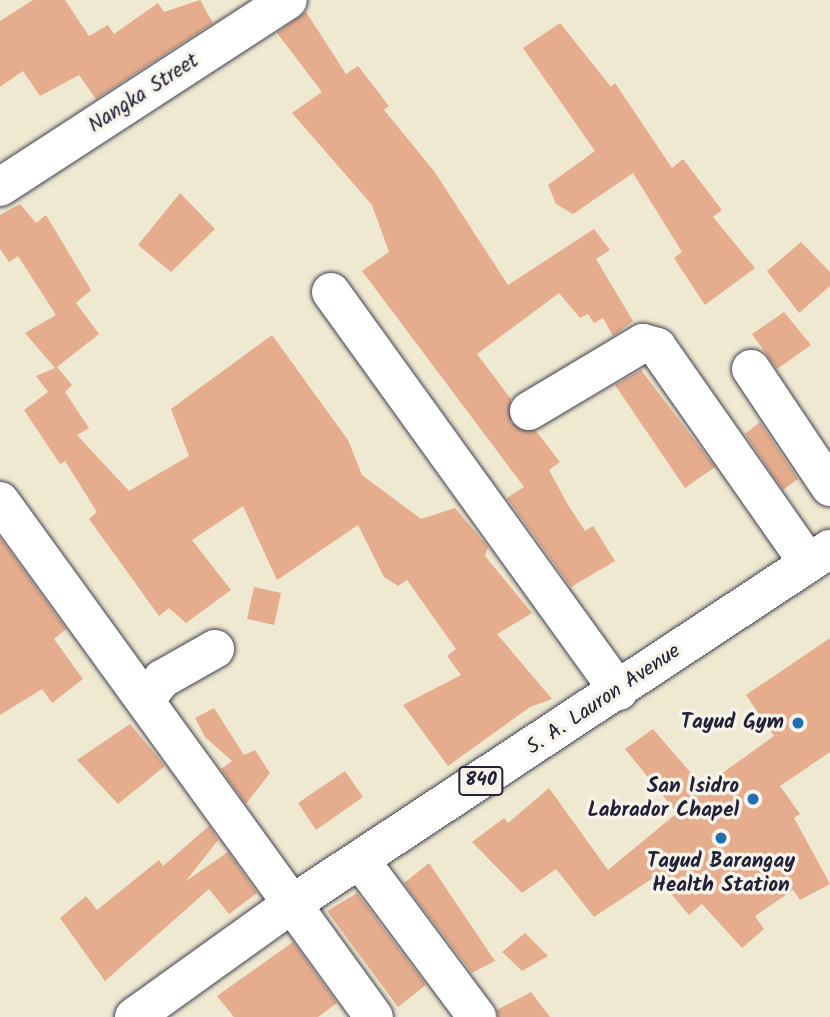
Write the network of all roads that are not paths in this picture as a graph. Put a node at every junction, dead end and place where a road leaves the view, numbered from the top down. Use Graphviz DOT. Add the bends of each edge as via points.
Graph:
graph roads {
  1 [pos="288,0"];
  2 [pos="0,187"];
  3 [pos="331,292"];
  4 [pos="751,369"];
  5 [pos="529,411"];
  6 [pos="830,488"];
  7 [pos="0,501"];
  8 [pos="819,556"];
  9 [pos="215,649"];
  10 [pos="619,691"];
  11 [pos="145,700"];
  12 [pos="359,860"];
  13 [pos="292,904"];
  14 [pos="151,1012"];
  15 [pos="374,1017"];
  16 [pos="477,1017"];
  1 -- 2 [label="main road, Nangka Street"];
  3 -- 10 [label="main road"];
  4 -- 6 [label="main road"];
  5 -- 8 [label="main road" via="643,343 657,347"];
  7 -- 11 [label="main road"];
  8 -- 10 [label="main road, S. A. Lauron Avenue / 840"];
  9 -- 11 [label="main road" via="162,679"];
  10 -- 12 [label="main road, S. A. Lauron Avenue / 840"];
  11 -- 13 [label="main road"];
  12 -- 13 [label="main road, S. A. Lauron Avenue / 840"];
  12 -- 16 [label="main road"];
  13 -- 14 [label="main road, S. A. Lauron Avenue / 840"];
  13 -- 15 [label="main road"];
}
